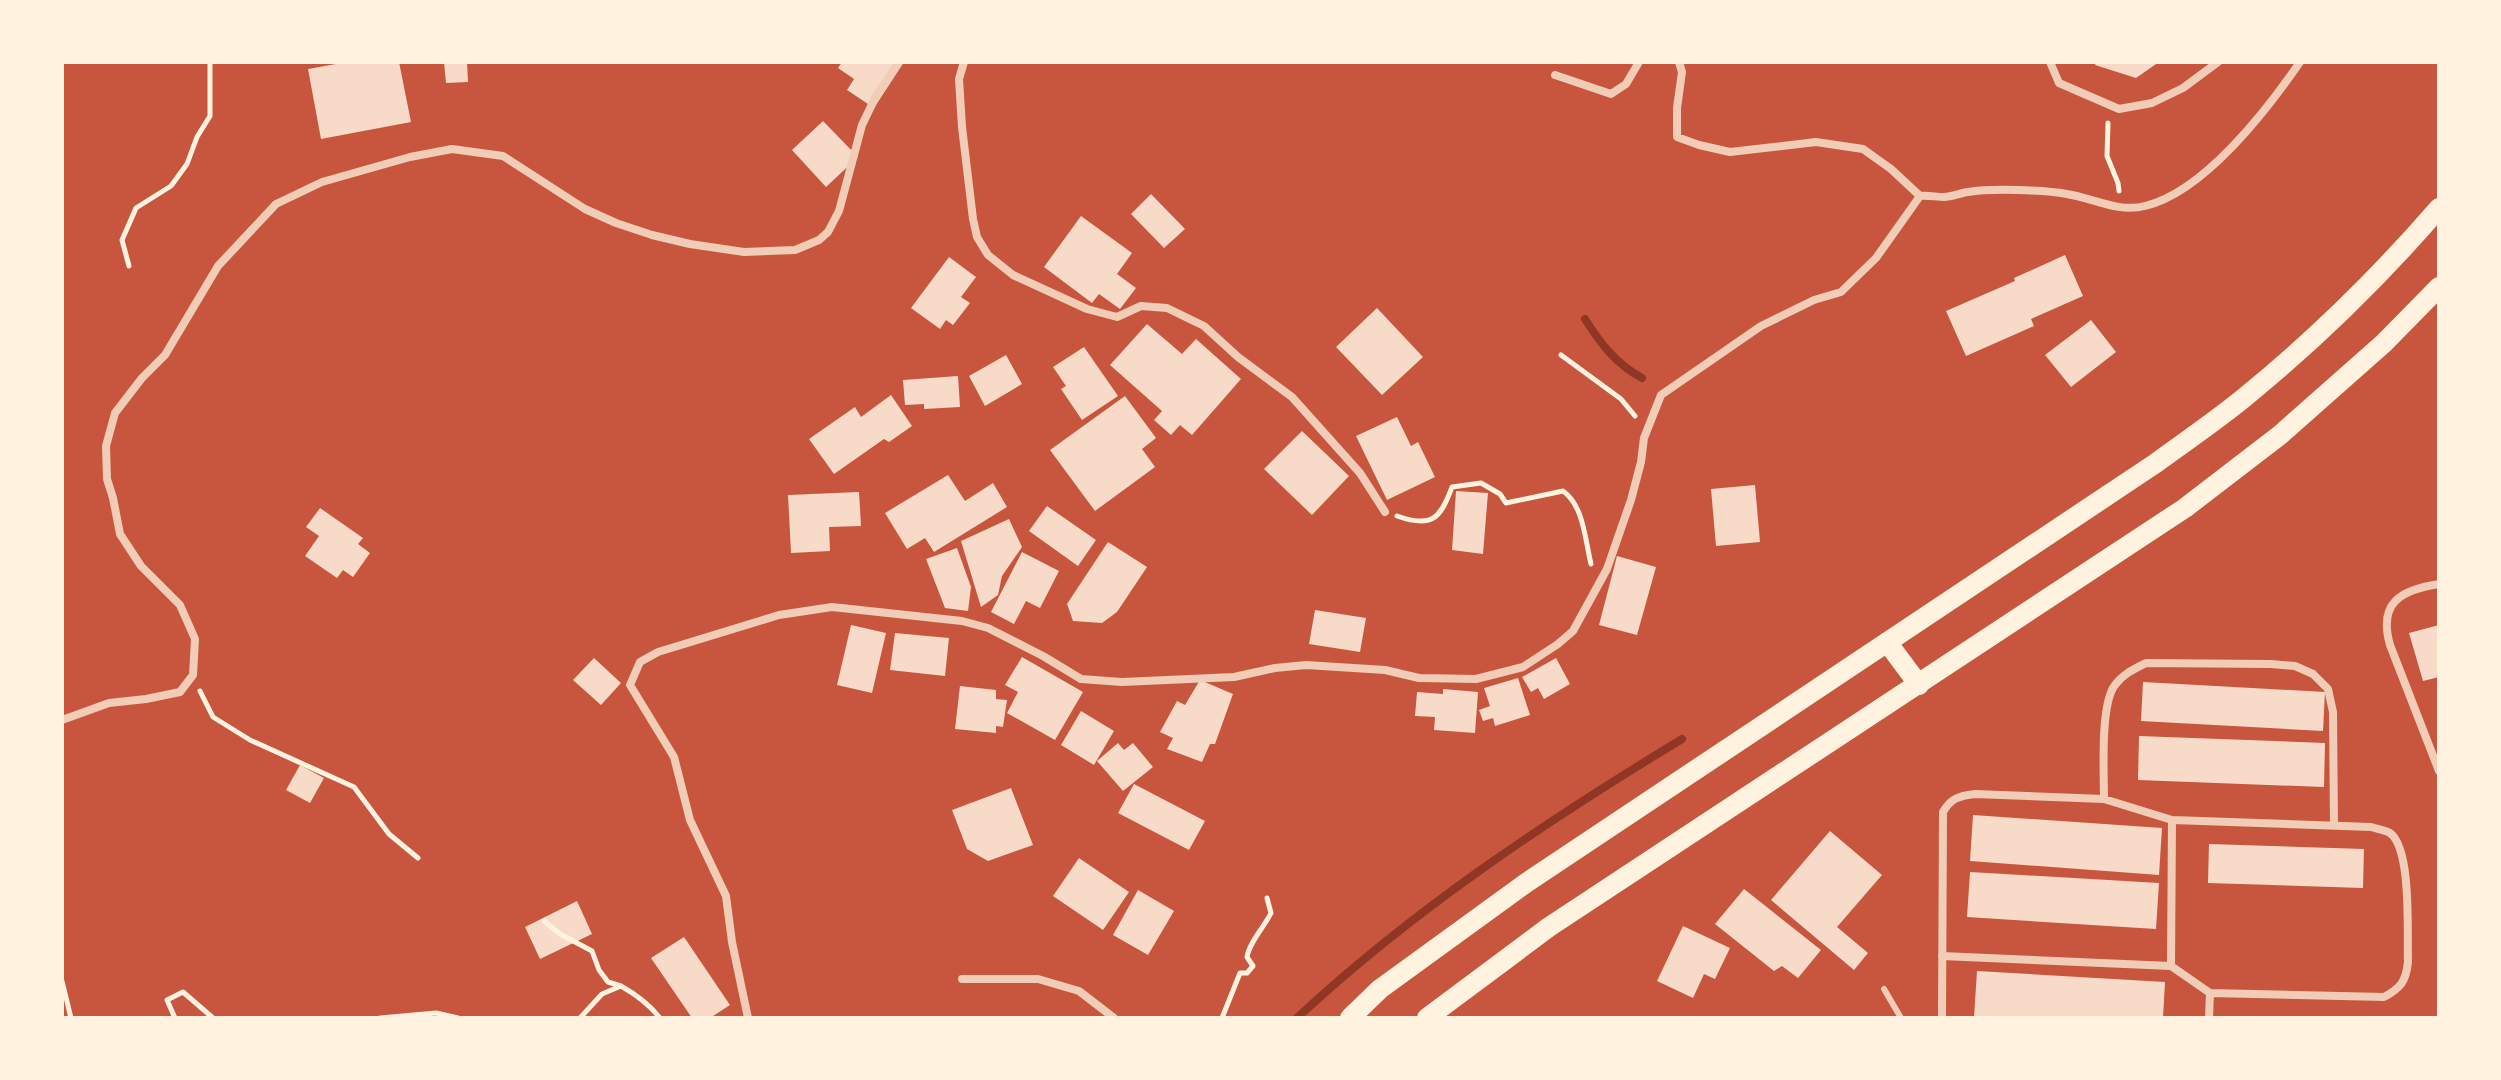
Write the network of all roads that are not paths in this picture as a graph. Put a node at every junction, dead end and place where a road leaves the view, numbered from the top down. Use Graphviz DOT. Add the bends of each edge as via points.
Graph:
graph roads {
  1 [pos="899,62"];
  2 [pos="964,62"];
  3 [pos="1639,62"];
  4 [pos="1679,62"];
  5 [pos="2050,62"];
  6 [pos="2218,62"];
  7 [pos="2300,62"];
  8 [pos="1555,75"];
  9 [pos="1920,196"];
  10 [pos="2439,208"];
  11 [pos="2439,287"];
  12 [pos="1385,512"];
  13 [pos="2439,584"];
  14 [pos="1887,642"];
  15 [pos="1919,685"];
  16 [pos="62,720"];
  17 [pos="2438,767"];
  18 [pos="2104,799"];
  19 [pos="2172,820"];
  20 [pos="2334,825"];
  21 [pos="1942,956"];
  22 [pos="2171,966"];
  23 [pos="962,979"];
  24 [pos="1884,989"];
  25 [pos="2210,993"];
  26 [pos="748,1018"];
  27 [pos="1114,1018"];
  28 [pos="1350,1018"];
  29 [pos="1427,1018"];
  30 [pos="1901,1018"];
  31 [pos="1942,1018"];
  32 [pos="2209,1018"];
  1 -- 16 [label="street" via="862,125 839,211 828,232 795,250 744,252 652,235 585,209 503,156 452,149 322,182 276,204 218,266 165,355 115,413 106,446 107,479 120,534 141,566 180,605 195,639 193,675 180,692 109,703"];
  2 -- 12 [label="street" via="959,79 973,219 988,255 1013,275 1087,309 1117,317 1141,306 1167,308 1204,326 1292,397 1360,473"];
  3 -- 8 [label="street" via="1626,84 1611,94"];
  4 -- 9 [label="street" via="1677,137 1730,152 1816,142 1863,149"];
  5 -- 6 [label="street" via="2059,83 2119,109 2152,103"];
  7 -- 9 [label="street" via="2199,179 2145,207 2120,207 2066,193"];
  9 -- 26 [label="street" via="1876,258 1841,292 1761,326 1661,395 1611,557 1573,631 1523,667 1476,679 1306,665 1234,677 1081,679 988,628 832,607 795,611 714,634 640,662 630,685 674,757 690,820 726,896"];
  10 -- 14 [label="main road" via="2338,316 2245,397 2156,463"];
  11 -- 15 [label="main road" via="2361,364 2209,490"];
  13 -- 17 [label="street" via="2402,594 2386,617 2390,645"];
  14 -- 15 [label="main road"];
  14 -- 28 [label="main road" via="1526,883 1380,989"];
  15 -- 29 [label="main road" via="1549,927"];
  18 -- 19 [label="street"];
  18 -- 20 [label="street" via="2106,707 2113,687 2128,671 2146,663 2295,666 2328,689"];
  18 -- 21 [label="street" via="1975,794 1948,803 1941,825"];
  19 -- 20 [label="street"];
  19 -- 22 [label="street"];
  20 -- 25 [label="street" via="2389,832 2400,846 2408,962 2398,990 2384,997"];
  21 -- 22 [label="street"];
  21 -- 31 [label="street"];
  22 -- 25 [label="street"];
  23 -- 27 [label="street" via="1038,979 1079,991"];
  24 -- 30 [label="lane"];
  25 -- 32 [label="street"];
}
